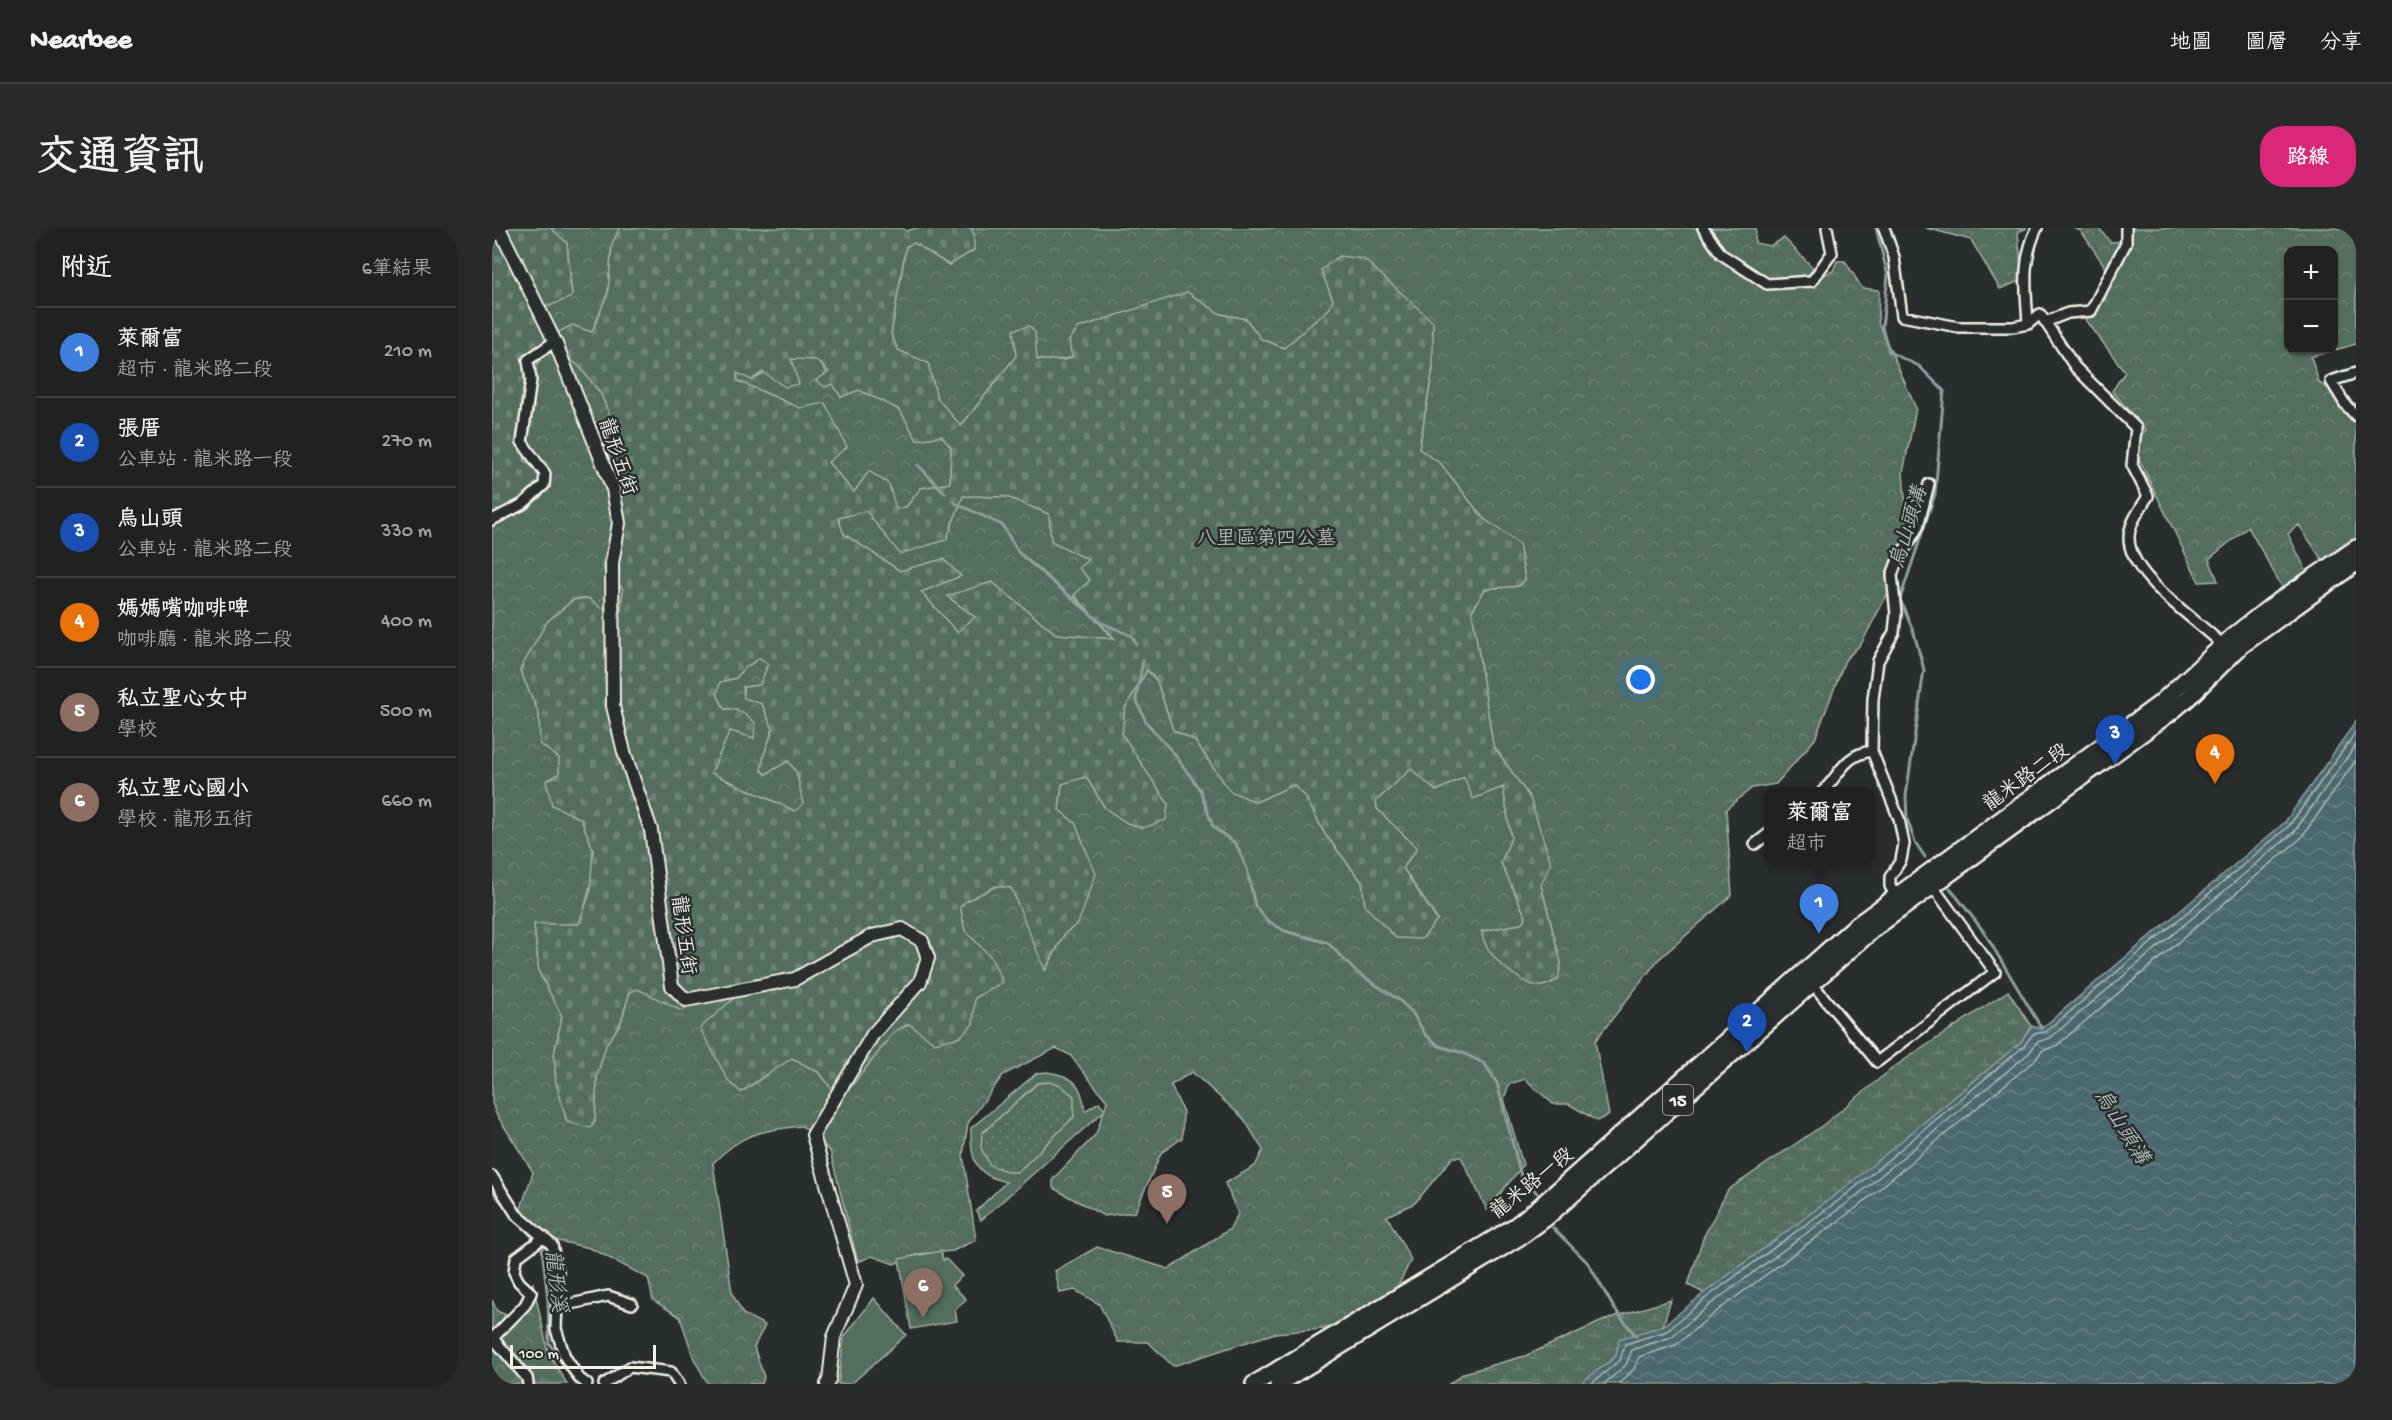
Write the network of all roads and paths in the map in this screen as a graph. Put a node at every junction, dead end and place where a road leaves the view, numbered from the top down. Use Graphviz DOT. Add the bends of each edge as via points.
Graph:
graph roads {
  1 [pos="499,228"];
  2 [pos="1703,228"];
  3 [pos="1827,228"];
  4 [pos="1884,228"];
  5 [pos="2037,228"];
  6 [pos="2126,228"];
  7 [pos="2045,322"];
  8 [pos="2028,324"];
  9 [pos="555,341"];
  10 [pos="2356,373"];
  11 [pos="2356,401"];
  12 [pos="2345,404"];
  13 [pos="2356,416"];
  14 [pos="1929,484"];
  15 [pos="492,520"];
  16 [pos="2356,548"];
  17 [pos="2356,564"];
  18 [pos="2228,650"];
  19 [pos="1872,751"];
  20 [pos="1826,787"];
  21 [pos="1764,837"];
  22 [pos="1755,844"];
  23 [pos="1928,880"];
  24 [pos="1895,896"];
  25 [pos="1807,976"];
  26 [pos="492,1176"];
  27 [pos="544,1238"];
  28 [pos="632,1304"];
  29 [pos="557,1307"];
  30 [pos="493,1338"];
  31 [pos="528,1384"];
  32 [pos="587,1384"];
  33 [pos="604,1384"];
  34 [pos="679,1384"];
  35 [pos="827,1384"];
  36 [pos="1254,1384"];
  37 [pos="1278,1384"];
  1 -- 9 [label="street, 龍形五街"];
  2 -- 3 [label="street" via="1721,254 1767,284 1812,282 1832,253"];
  4 -- 8 [label="street" via="1894,257 1902,316 1958,327"];
  5 -- 8 [label="street" via="2025,263"];
  6 -- 7 [label="street" via="2127,243 2091,312"];
  7 -- 8 [label="street" via="2040,314"];
  7 -- 18 [label="street" via="2075,367 2136,428 2132,465 2148,496 2128,538 2133,554 2151,583"];
  9 -- 15 [label="street" via="528,360 531,380 522,442 545,474 544,485 523,504"];
  9 -- 35 [label="street, 龍形五街" via="613,489 619,523 612,563 613,706 651,830 672,986 686,1000 795,979 872,936 902,929 922,941 928,958 920,982 873,1034 813,1135 856,1285 834,1337"];
  10 -- 12 [label="street" via="2331,381"];
  11 -- 12 [label="street"];
  12 -- 13 [label="street"];
  14 -- 19 [label="street" via="1918,526 1892,575 1894,632 1878,661"];
  16 -- 18 [label="main road, 龍米路二段 / 15" via="2270,607"];
  17 -- 18 [label="main road, 龍米路二段 / 15"];
  18 -- 23 [label="main road, 龍米路二段 / 15"];
  19 -- 20 [label="street" via="1850,758"];
  19 -- 24 [label="street" via="1899,819 1904,844 1901,860 1890,878"];
  21 -- 22 [label="street"];
  23 -- 24 [label="main road, 龍米路二段 / 15"];
  23 -- 25 [label="main road, 龍米路二段 / 15" via="1875,928"];
  23 -- 25 [label="street" via="1995,972 1877,1062"];
  24 -- 25 [label="main road, 龍米路二段 / 15" via="1854,927"];
  25 -- 36 [label="main road, 龍米路一段 / 15" via="1515,1226"];
  25 -- 37 [label="main road, 龍米路一段 / 15" via="1523,1236"];
  26 -- 27 [label="street" via="516,1214"];
  27 -- 29 [label="street" via="552,1245 558,1272"];
  27 -- 30 [label="street" via="516,1258 513,1272 531,1293 525,1305"];
  28 -- 29 [label="street" via="608,1296"];
  29 -- 32 [label="street" via="556,1329 565,1357"];
  30 -- 31 [label="street"];
  33 -- 34 [label="street" via="630,1366 671,1372"];
}
